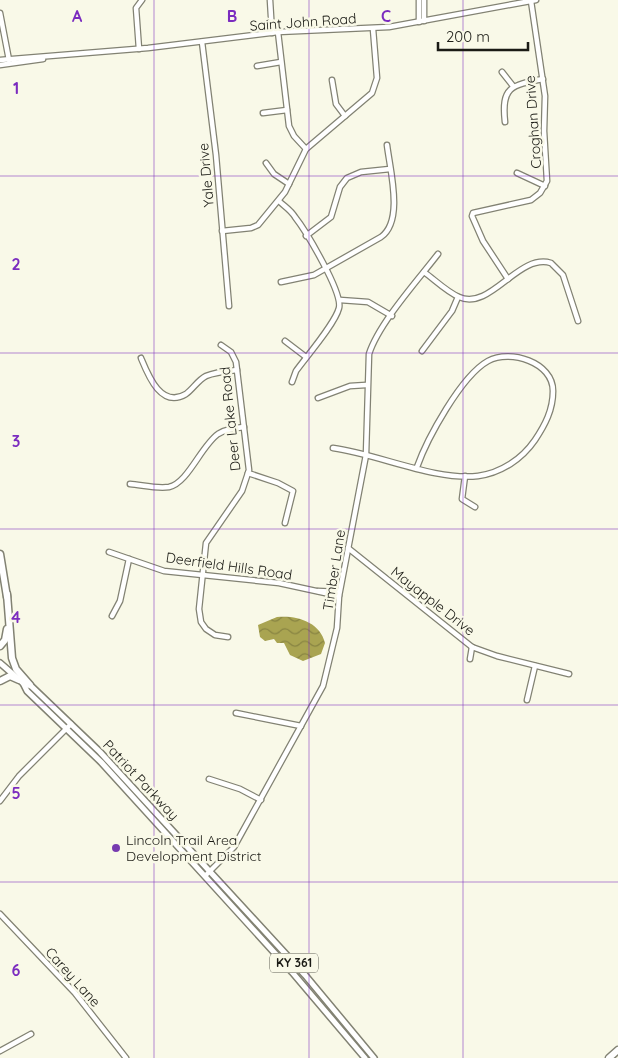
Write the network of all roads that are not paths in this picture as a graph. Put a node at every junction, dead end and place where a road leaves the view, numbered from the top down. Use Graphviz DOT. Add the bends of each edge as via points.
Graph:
graph roads {
  1 [pos="142,0"];
  2 [pos="270,0"];
  3 [pos="419,0"];
  4 [pos="424,0"];
  5 [pos="533,0"];
  6 [pos="0,12"];
  7 [pos="421,21"];
  8 [pos="373,29"];
  9 [pos="278,32"];
  10 [pos="272,33"];
  11 [pos="202,42"];
  12 [pos="138,49"];
  13 [pos="0,60"];
  14 [pos="9,61"];
  15 [pos="281,62"];
  16 [pos="0,65"];
  17 [pos="257,66"];
  18 [pos="502,72"];
  19 [pos="543,79"];
  20 [pos="332,80"];
  21 [pos="513,86"];
  22 [pos="287,110"];
  23 [pos="263,113"];
  24 [pos="344,116"];
  25 [pos="505,122"];
  26 [pos="387,145"];
  27 [pos="306,148"];
  28 [pos="266,163"];
  29 [pos="390,169"];
  30 [pos="517,173"];
  31 [pos="289,184"];
  32 [pos="545,186"];
  33 [pos="278,201"];
  34 [pos="222,231"];
  35 [pos="306,236"];
  36 [pos="438,254"];
  37 [pos="325,269"];
  38 [pos="424,272"];
  39 [pos="508,279"];
  40 [pos="281,282"];
  41 [pos="458,297"];
  42 [pos="340,300"];
  43 [pos="229,306"];
  44 [pos="392,316"];
  45 [pos="578,321"];
  46 [pos="285,341"];
  47 [pos="221,345"];
  48 [pos="422,351"];
  49 [pos="306,357"];
  50 [pos="141,358"];
  51 [pos="237,370"];
  52 [pos="292,382"];
  53 [pos="366,385"];
  54 [pos="318,398"];
  55 [pos="244,426"];
  56 [pos="333,448"];
  57 [pos="366,456"];
  58 [pos="418,467"];
  59 [pos="248,473"];
  60 [pos="465,476"];
  61 [pos="130,484"];
  62 [pos="475,508"];
  63 [pos="285,523"];
  64 [pos="348,548"];
  65 [pos="109,552"];
  66 [pos="0,554"];
  67 [pos="129,559"];
  68 [pos="202,574"];
  69 [pos="6,594"];
  70 [pos="339,594"];
  71 [pos="112,616"];
  72 [pos="228,637"];
  73 [pos="0,646"];
  74 [pos="472,647"];
  75 [pos="470,659"];
  76 [pos="0,663"];
  77 [pos="535,666"];
  78 [pos="570,674"];
  79 [pos="0,681"];
  80 [pos="24,683"];
  81 [pos="528,700"];
  82 [pos="236,713"];
  83 [pos="68,726"];
  84 [pos="301,726"];
  85 [pos="209,779"];
  86 [pos="261,800"];
  87 [pos="0,801"];
  88 [pos="210,871"];
  89 [pos="205,876"];
  90 [pos="0,914"];
  91 [pos="31,1034"];
  92 [pos="618,1050"];
  93 [pos="0,1051"];
  94 [pos="126,1058"];
  95 [pos="365,1058"];
  96 [pos="374,1058"];
  97 [pos="609,1058"];
  1 -- 12 [label="street" via="136,8"];
  2 -- 10 [label="street"];
  3 -- 7 [label="street"];
  4 -- 7 [label="street"];
  5 -- 7 [label="street, Saint John Road"];
  5 -- 19 [label="street, Croghan Drive"];
  6 -- 14 [label="street"];
  7 -- 8 [label="street, Saint John Road"];
  8 -- 9 [label="street, Saint John Road"];
  8 -- 24 [label="street" via="376,86 369,96"];
  9 -- 10 [label="street, Saint John Road"];
  9 -- 15 [label="street"];
  10 -- 11 [label="street, Saint John Road"];
  11 -- 12 [label="street, Saint John Road"];
  11 -- 34 [label="street, Yale Drive"];
  12 -- 14 [label="street, Saint John Road"];
  13 -- 14 [label="street, Saint John Road"];
  14 -- 16 [label="street, Saint John Road"];
  15 -- 17 [label="street"];
  15 -- 22 [label="street"];
  18 -- 21 [label="street"];
  19 -- 21 [label="street"];
  19 -- 32 [label="street, Croghan Drive" via="548,173"];
  20 -- 24 [label="street" via="336,104"];
  21 -- 25 [label="street" via="504,100"];
  22 -- 23 [label="street"];
  22 -- 27 [label="street" via="292,133"];
  24 -- 27 [label="street"];
  26 -- 29 [label="street"];
  27 -- 31 [label="street"];
  28 -- 31 [label="street" via="274,174"];
  29 -- 35 [label="street" via="357,173 347,178 340,187 329,220"];
  29 -- 37 [label="street" via="394,215 390,230"];
  30 -- 32 [label="street"];
  31 -- 33 [label="street"];
  32 -- 39 [label="street, Croghan Drive" via="531,200 473,213 484,241"];
  33 -- 34 [label="street" via="255,227"];
  33 -- 35 [label="street" via="295,217"];
  34 -- 43 [label="street, Yale Drive"];
  35 -- 37 [label="street"];
  36 -- 38 [label="street, Timber Lane"];
  37 -- 40 [label="street" via="310,277"];
  37 -- 42 [label="street"];
  38 -- 41 [label="street"];
  38 -- 44 [label="street, Timber Lane"];
  39 -- 41 [label="street" via="483,296"];
  39 -- 45 [label="street" via="536,262 556,266 563,274"];
  41 -- 48 [label="street" via="452,311"];
  42 -- 44 [label="street" via="368,302"];
  42 -- 49 [label="street" via="337,314"];
  44 -- 53 [label="street, Timber Lane" via="372,345"];
  46 -- 49 [label="street"];
  47 -- 51 [label="street, Deer Lake Road" via="233,355"];
  49 -- 52 [label="street"];
  50 -- 51 [label="street" via="157,389 174,398 188,393 206,376"];
  51 -- 55 [label="street, Deer Lake Road"];
  53 -- 54 [label="street" via="350,386"];
  53 -- 57 [label="street, Timber Lane"];
  55 -- 59 [label="street, Deer Lake Road"];
  55 -- 61 [label="street" via="217,435 174,485"];
  56 -- 57 [label="street"];
  57 -- 58 [label="street"];
  57 -- 64 [label="street, Timber Lane"];
  58 -- 60 [label="street"];
  58 -- 60 [label="street" via="438,422 483,364 505,356 529,360 544,372 553,388 553,402 545,424 532,444 513,461 488,474"];
  59 -- 63 [label="street" via="293,491"];
  59 -- 68 [label="street, Deer Lake Road" via="242,491 208,539"];
  60 -- 62 [label="street" via="462,499"];
  64 -- 70 [label="street, Timber Lane"];
  64 -- 74 [label="street, Mayapple Drive"];
  65 -- 67 [label="street, Deerfield Hills Road"];
  66 -- 69 [label="highway"];
  67 -- 68 [label="street, Deerfield Hills Road" via="164,571"];
  67 -- 71 [label="street" via="120,601"];
  68 -- 70 [label="street, Deerfield Hills Road"];
  68 -- 72 [label="street, Deer Lake Road" via="201,622 212,633"];
  69 -- 73 [label="highway" via="7,632"];
  69 -- 80 [label="highway" via="12,658"];
  70 -- 84 [label="street, Timber Lane" via="337,628 328,671 321,691"];
  74 -- 75 [label="street"];
  74 -- 77 [label="street, Mayapple Drive"];
  76 -- 80 [label="main road, Patriot Parkway / KY 361"];
  77 -- 78 [label="street, Mayapple Drive"];
  77 -- 81 [label="street"];
  79 -- 80 [label="highway" via="10,676"];
  80 -- 83 [label="main road, Patriot Parkway / KY 361"];
  82 -- 84 [label="street"];
  83 -- 87 [label="street" via="19,776"];
  83 -- 88 [label="main road, Patriot Parkway / KY 361" via="100,752"];
  83 -- 89 [label="main road, Patriot Parkway / KY 361"];
  84 -- 86 [label="street, Timber Lane"];
  85 -- 86 [label="street"];
  86 -- 88 [label="street, Timber Lane" via="234,847"];
  88 -- 89 [label="street, Timber Lane"];
  88 -- 96 [label="main road, Patriot Parkway / KY 361" via="305,975"];
  89 -- 95 [label="main road, Patriot Parkway / KY 361"];
  90 -- 94 [label="street, Carey Lane" via="75,993"];
  91 -- 93 [label="street"];
  92 -- 97 [label="highway"];
}
